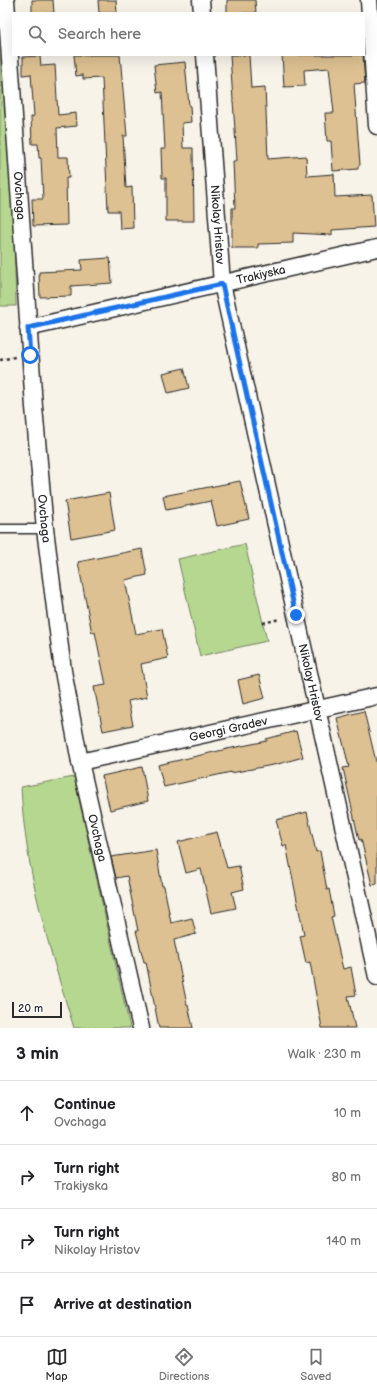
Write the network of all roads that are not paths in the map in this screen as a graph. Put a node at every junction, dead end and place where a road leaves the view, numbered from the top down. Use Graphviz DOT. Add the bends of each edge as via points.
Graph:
graph roads {
  1 [pos="6,0"];
  2 [pos="201,0"];
  3 [pos="369,0"];
  4 [pos="202,12"];
  5 [pos="205,56"];
  6 [pos="377,126"];
  7 [pos="377,248"];
  8 [pos="222,284"];
  9 [pos="28,328"];
  10 [pos="0,529"];
  11 [pos="45,529"];
  12 [pos="377,696"];
  13 [pos="318,709"];
  14 [pos="80,762"];
  15 [pos="377,977"];
  16 [pos="141,1028"];
  1 -- 9 [label="street, Ovchaga"];
  2 -- 4 [label="street"];
  3 -- 6 [label="street"];
  5 -- 8 [label="street, Nikolay Hristov"];
  7 -- 8 [label="street, Trakiyska"];
  8 -- 9 [label="street, Trakiyska"];
  8 -- 13 [label="street, Nikolay Hristov"];
  9 -- 11 [label="street, Ovchaga"];
  10 -- 11 [label="lane"];
  11 -- 14 [label="street, Ovchaga" via="63,671"];
  12 -- 13 [label="street, Georgi Gradev"];
  13 -- 14 [label="street, Georgi Gradev"];
  13 -- 15 [label="street, Nikolay Hristov"];
  14 -- 16 [label="street, Ovchaga"];
}
